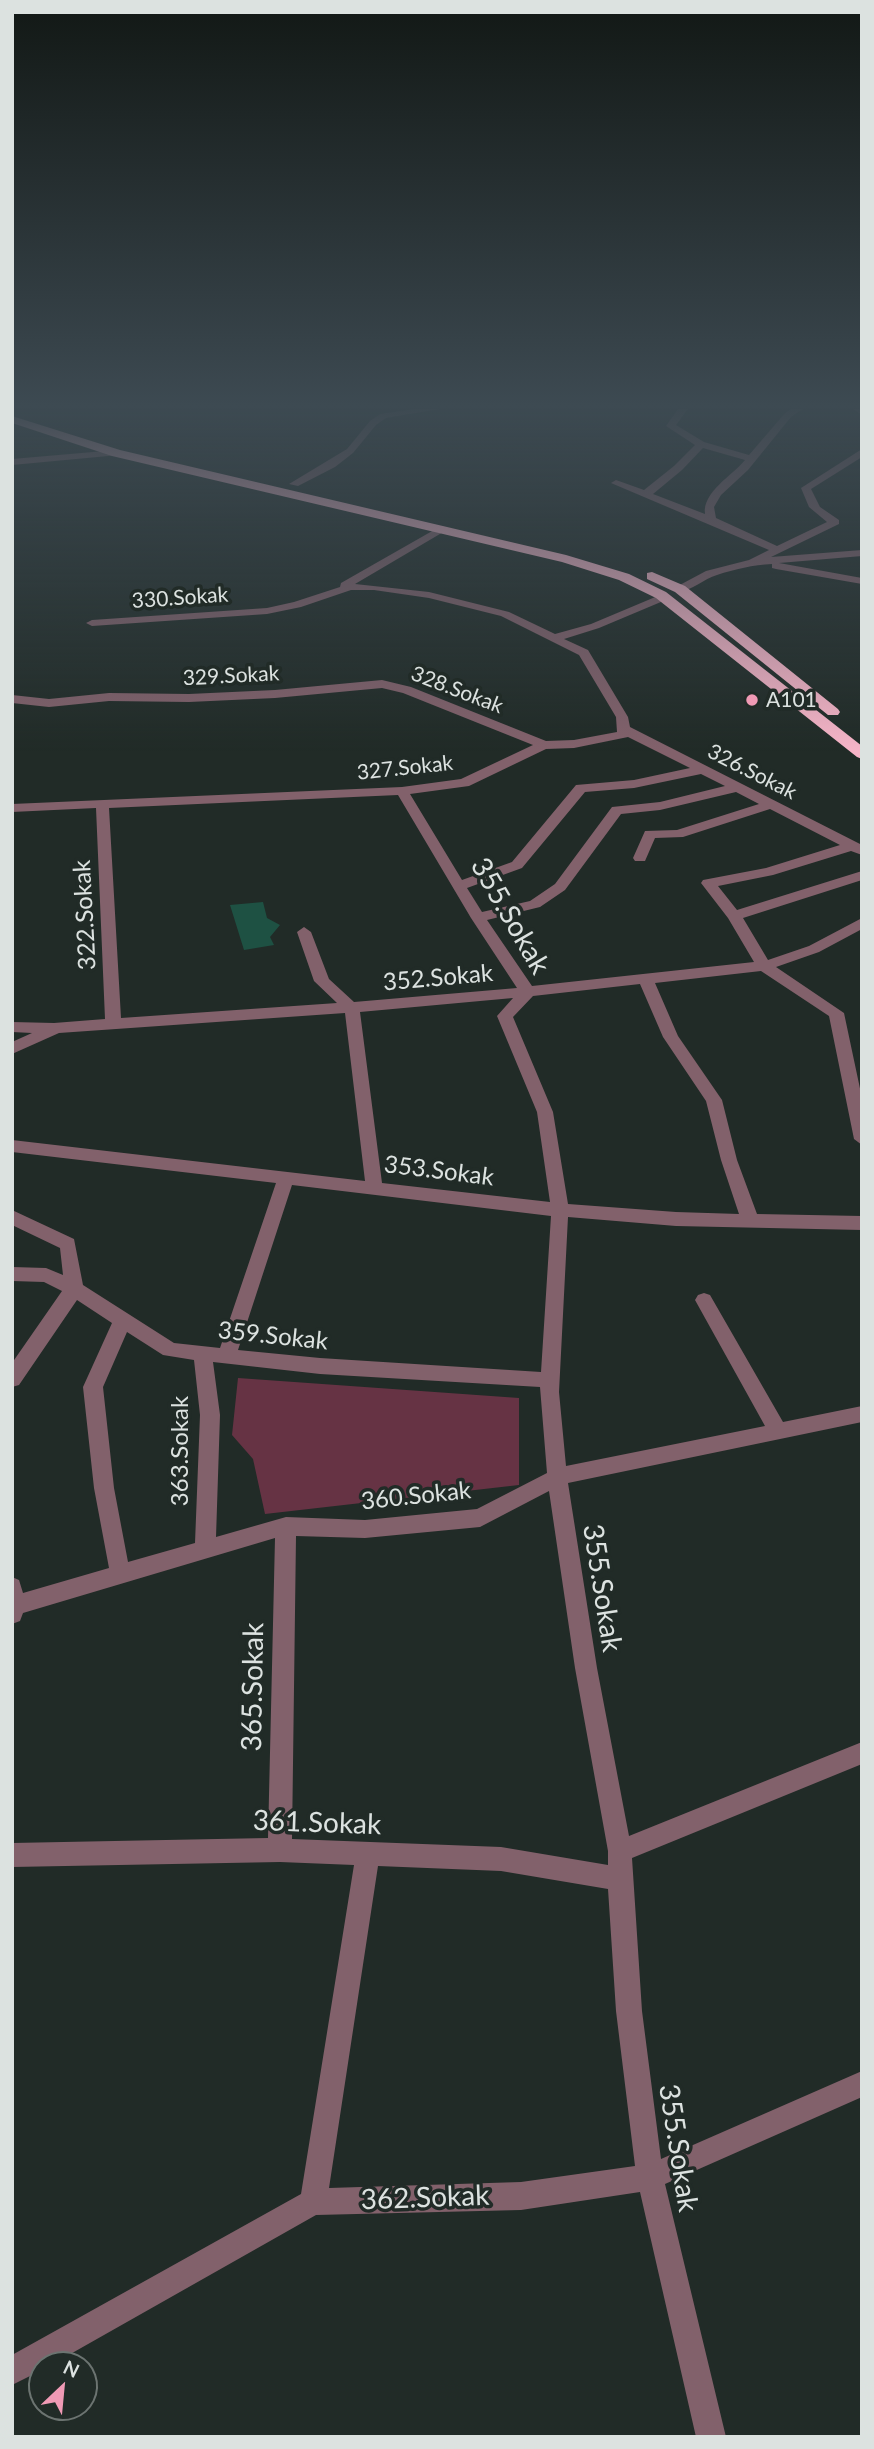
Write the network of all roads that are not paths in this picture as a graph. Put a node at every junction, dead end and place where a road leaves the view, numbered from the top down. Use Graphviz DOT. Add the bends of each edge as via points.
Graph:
graph roads {
  1 [pos="417,523"];
  2 [pos="459,523"];
  3 [pos="718,523"];
  4 [pos="832,523"];
  5 [pos="441,529"];
  6 [pos="777,550"];
  7 [pos="862,553"];
  8 [pos="752,562"];
  9 [pos="862,581"];
  10 [pos="680,589"];
  11 [pos="327,595"];
  12 [pos="664,597"];
  13 [pos="92,623"];
  14 [pos="554,638"];
  15 [pos="355,685"];
  16 [pos="12,699"];
  17 [pos="623,729"];
  18 [pos="862,735"];
  19 [pos="544,746"];
  20 [pos="862,754"];
  21 [pos="701,770"];
  22 [pos="735,788"];
  23 [pos="402,791"];
  24 [pos="102,804"];
  25 [pos="769,805"];
  26 [pos="12,808"];
  27 [pos="856,848"];
  28 [pos="640,858"];
  29 [pos="862,875"];
  30 [pos="460,886"];
  31 [pos="734,916"];
  32 [pos="478,919"];
  33 [pos="862,923"];
  34 [pos="304,932"];
  35 [pos="764,965"];
  36 [pos="646,980"];
  37 [pos="528,992"];
  38 [pos="352,1007"];
  39 [pos="113,1023"];
  40 [pos="12,1027"];
  41 [pos="56,1028"];
  42 [pos="12,1049"];
  43 [pos="862,1139"];
  44 [pos="12,1146"];
  45 [pos="286,1178"];
  46 [pos="374,1188"];
  47 [pos="560,1210"];
  48 [pos="12,1217"];
  49 [pos="751,1222"];
  50 [pos="862,1223"];
  51 [pos="12,1274"];
  52 [pos="74,1289"];
  53 [pos="704,1300"];
  54 [pos="123,1320"];
  55 [pos="203,1354"];
  56 [pos="227,1356"];
  57 [pos="12,1379"];
  58 [pos="550,1380"];
  59 [pos="862,1414"];
  60 [pos="779,1432"];
  61 [pos="557,1477"];
  62 [pos="286,1526"];
  63 [pos="205,1548"];
  64 [pos="120,1573"];
  65 [pos="13,1603"];
  66 [pos="862,1753"];
  67 [pos="280,1850"];
  68 [pos="620,1851"];
  69 [pos="368,1854"];
  70 [pos="12,1855"];
  71 [pos="619,1879"];
  72 [pos="862,2084"];
  73 [pos="650,2177"];
  74 [pos="313,2202"];
  75 [pos="12,2371"];
  76 [pos="711,2437"];
  1 -- 5 [label="highway"];
  2 -- 10 [label="highway" via="605,558"];
  3 -- 6 [label="street"];
  4 -- 6 [label="street"];
  5 -- 11 [label="street"];
  5 -- 12 [label="highway" via="604,570"];
  6 -- 8 [label="street"];
  7 -- 8 [label="street"];
  8 -- 9 [label="street"];
  8 -- 10 [label="street" via="710,573"];
  10 -- 18 [label="highway"];
  11 -- 13 [label="street, 330.Sokak" via="267,611"];
  11 -- 14 [label="street, 330.Sokak" via="350,587 374,587 429,596 505,614"];
  12 -- 14 [label="street"];
  12 -- 20 [label="highway"];
  14 -- 17 [label="street" via="584,653 622,717"];
  15 -- 16 [label="street, 329.Sokak" via="275,694 109,697 49,703"];
  15 -- 19 [label="street, 328.Sokak" via="382,684 407,690"];
  17 -- 19 [label="street, 327.Sokak" via="624,734"];
  17 -- 21 [label="street, 326.Sokak"];
  19 -- 23 [label="street, 327.Sokak" via="464,783"];
  21 -- 22 [label="street, 326.Sokak"];
  21 -- 30 [label="street" via="634,784 581,788 517,865"];
  22 -- 25 [label="street, 326.Sokak"];
  22 -- 32 [label="street" via="660,806 617,810 560,887 535,904"];
  23 -- 24 [label="street, 327.Sokak"];
  23 -- 30 [label="street, 355.Sokak"];
  24 -- 26 [label="street, 327.Sokak"];
  24 -- 39 [label="street, 322.Sokak"];
  25 -- 27 [label="street, 326.Sokak"];
  25 -- 28 [label="street" via="677,834 650,834"];
  27 -- 31 [label="street" via="708,883"];
  29 -- 31 [label="street"];
  30 -- 32 [label="street, 355.Sokak"];
  31 -- 35 [label="street"];
  32 -- 37 [label="street, 355.Sokak"];
  33 -- 35 [label="street, 352.Sokak" via="814,948"];
  34 -- 38 [label="street" via="323,981"];
  35 -- 36 [label="street, 352.Sokak"];
  35 -- 43 [label="street" via="836,1013"];
  36 -- 37 [label="street, 352.Sokak"];
  36 -- 49 [label="street" via="671,1037 714,1100"];
  37 -- 38 [label="street, 352.Sokak"];
  37 -- 47 [label="street, 355.Sokak" via="505,1016 545,1112"];
  38 -- 39 [label="street, 352.Sokak"];
  38 -- 46 [label="street"];
  39 -- 41 [label="street, 352.Sokak"];
  40 -- 41 [label="street"];
  41 -- 42 [label="street, 352.Sokak"];
  44 -- 45 [label="street, 353.Sokak"];
  45 -- 46 [label="street, 353.Sokak"];
  45 -- 56 [label="street"];
  46 -- 47 [label="street, 353.Sokak"];
  47 -- 49 [label="street, 353.Sokak"];
  47 -- 58 [label="street, 355.Sokak"];
  48 -- 52 [label="street" via="68,1244"];
  49 -- 50 [label="street, 353.Sokak"];
  51 -- 52 [label="street, 359.Sokak" via="46,1275"];
  52 -- 54 [label="street, 359.Sokak"];
  52 -- 57 [label="street"];
  53 -- 60 [label="street"];
  54 -- 55 [label="street, 359.Sokak" via="170,1350"];
  54 -- 64 [label="street" via="93,1387 104,1488"];
  55 -- 56 [label="street, 359.Sokak"];
  55 -- 63 [label="street, 363.Sokak" via="210,1415"];
  56 -- 58 [label="street, 359.Sokak"];
  58 -- 61 [label="street, 355.Sokak"];
  59 -- 60 [label="street, 360.Sokak"];
  60 -- 61 [label="street, 360.Sokak"];
  61 -- 62 [label="street, 360.Sokak" via="481,1518 365,1529"];
  61 -- 68 [label="street, 355.Sokak"];
  62 -- 63 [label="street, 360.Sokak"];
  62 -- 67 [label="street, 365.Sokak"];
  63 -- 64 [label="street, 360.Sokak"];
  64 -- 65 [label="street, 360.Sokak"];
  66 -- 68 [label="street"];
  67 -- 69 [label="street, 361.Sokak"];
  67 -- 70 [label="street, 361.Sokak"];
  68 -- 71 [label="street, 355.Sokak"];
  69 -- 71 [label="street, 361.Sokak" via="501,1859"];
  69 -- 74 [label="street"];
  71 -- 73 [label="street, 355.Sokak" via="629,2011"];
  72 -- 73 [label="street, 362.Sokak"];
  73 -- 74 [label="street, 362.Sokak" via="522,2196"];
  73 -- 76 [label="street, 355.Sokak"];
  74 -- 75 [label="street, 362.Sokak"];
}
